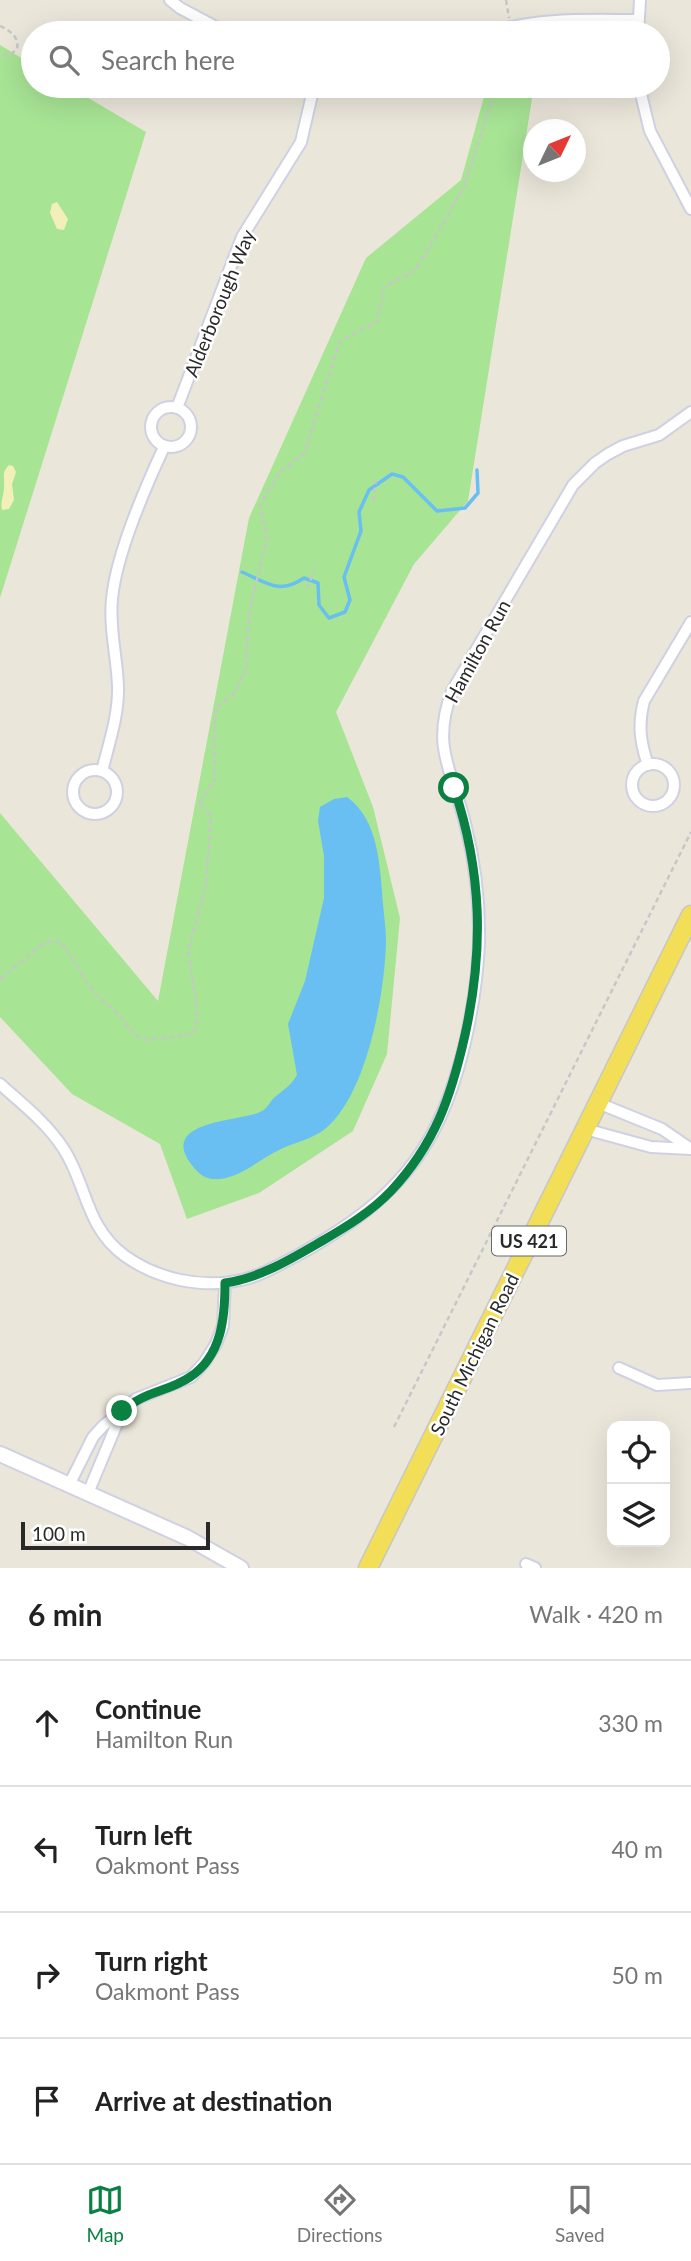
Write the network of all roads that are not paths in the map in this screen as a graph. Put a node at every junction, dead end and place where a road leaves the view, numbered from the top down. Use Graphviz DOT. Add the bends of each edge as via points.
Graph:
graph roads {
  1 [pos="170,0"];
  2 [pos="640,0"];
  3 [pos="638,20"];
  4 [pos="204,21"];
  5 [pos="548,21"];
  6 [pos="311,98"];
  7 [pos="642,98"];
  8 [pos="691,209"];
  9 [pos="177,408"];
  10 [pos="691,413"];
  11 [pos="164,447"];
  12 [pos="691,622"];
  13 [pos="648,765"];
  14 [pos="102,771"];
  15 [pos="691,915"];
  16 [pos="0,1084"];
  17 [pos="598,1103"];
  18 [pos="585,1129"];
  19 [pos="691,1149"];
  20 [pos="225,1283"];
  21 [pos="619,1368"];
  22 [pos="691,1383"];
  23 [pos="122,1411"];
  24 [pos="0,1454"];
  25 [pos="69,1485"];
  26 [pos="88,1493"];
  27 [pos="241,1568"];
  28 [pos="368,1568"];
  1 -- 4 [label="street"];
  2 -- 3 [label="street"];
  3 -- 5 [label="street"];
  6 -- 9 [label="street, Alderborough Way" via="300,142 242,237"];
  7 -- 8 [label="street" via="650,131"];
  9 -- 11 [label="street" via="164,408 151,424 154,438"];
  9 -- 11 [label="street" via="191,421 190,434 177,447"];
  10 -- 20 [label="street, Hamilton Run" via="659,435 608,454 573,485 445,709 444,759 472,857 479,943 457,1072 432,1135 404,1175 368,1212 275,1267"];
  11 -- 14 [label="street" via="114,582 111,603 118,689"];
  12 -- 13 [label="street" via="644,701 640,743"];
  14 -- 14 [label="street" via="80,775 73,789 76,803 88,813 103,813 117,799 113,779"];
  15 -- 17 [label="main road, South Michigan Road / US 421"];
  16 -- 20 [label="street, Hamilton Run" via="64,1149 90,1215 111,1244 158,1274 188,1282"];
  17 -- 18 [label="main road, South Michigan Road / US 421"];
  17 -- 19 [label="street" via="662,1129"];
  18 -- 19 [label="street" via="650,1147"];
  18 -- 28 [label="main road, South Michigan Road / US 421"];
  20 -- 23 [label="street" via="223,1326 204,1363 191,1377 136,1399"];
  21 -- 22 [label="street" via="657,1385"];
  23 -- 25 [label="street" via="93,1437"];
  23 -- 26 [label="street"];
  24 -- 25 [label="street"];
  25 -- 26 [label="street"];
  26 -- 27 [label="street" via="188,1538"];
}
